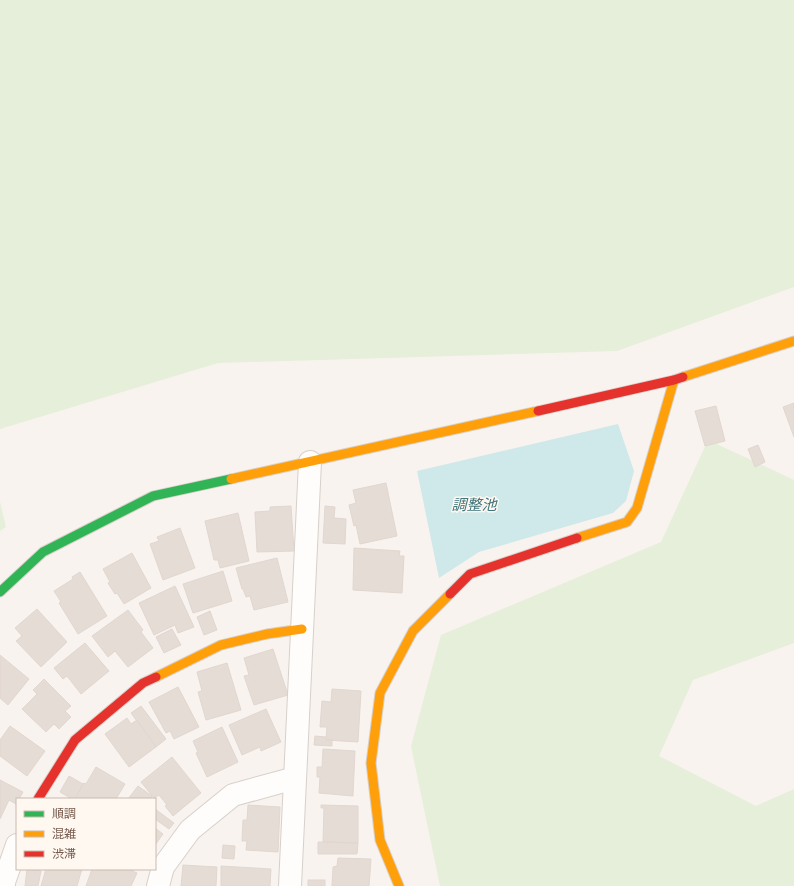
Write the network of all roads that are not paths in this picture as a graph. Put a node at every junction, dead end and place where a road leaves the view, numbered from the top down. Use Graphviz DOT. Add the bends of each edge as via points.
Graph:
graph roads {
  1 [pos="794,341"];
  2 [pos="674,380"];
  3 [pos="310,462"];
  4 [pos="0,592"];
  5 [pos="302,629"];
  6 [pos="295,778"];
  7 [pos="39,798"];
  8 [pos="16,848"];
  9 [pos="4,886"];
  10 [pos="158,886"];
  11 [pos="290,886"];
  12 [pos="399,886"];
  1 -- 2 [label="street"];
  2 -- 3 [label="street"];
  2 -- 12 [label="street" via="637,508 627,522 470,574 413,631 380,693 371,764 380,840"];
  3 -- 4 [label="street" via="153,496 43,552"];
  3 -- 5 [label="street"];
  5 -- 6 [label="street"];
  5 -- 7 [label="street" via="221,645 143,683 76,740"];
  6 -- 10 [label="street" via="233,795 190,830 164,867"];
  6 -- 11 [label="street"];
  8 -- 9 [label="street"];
}
